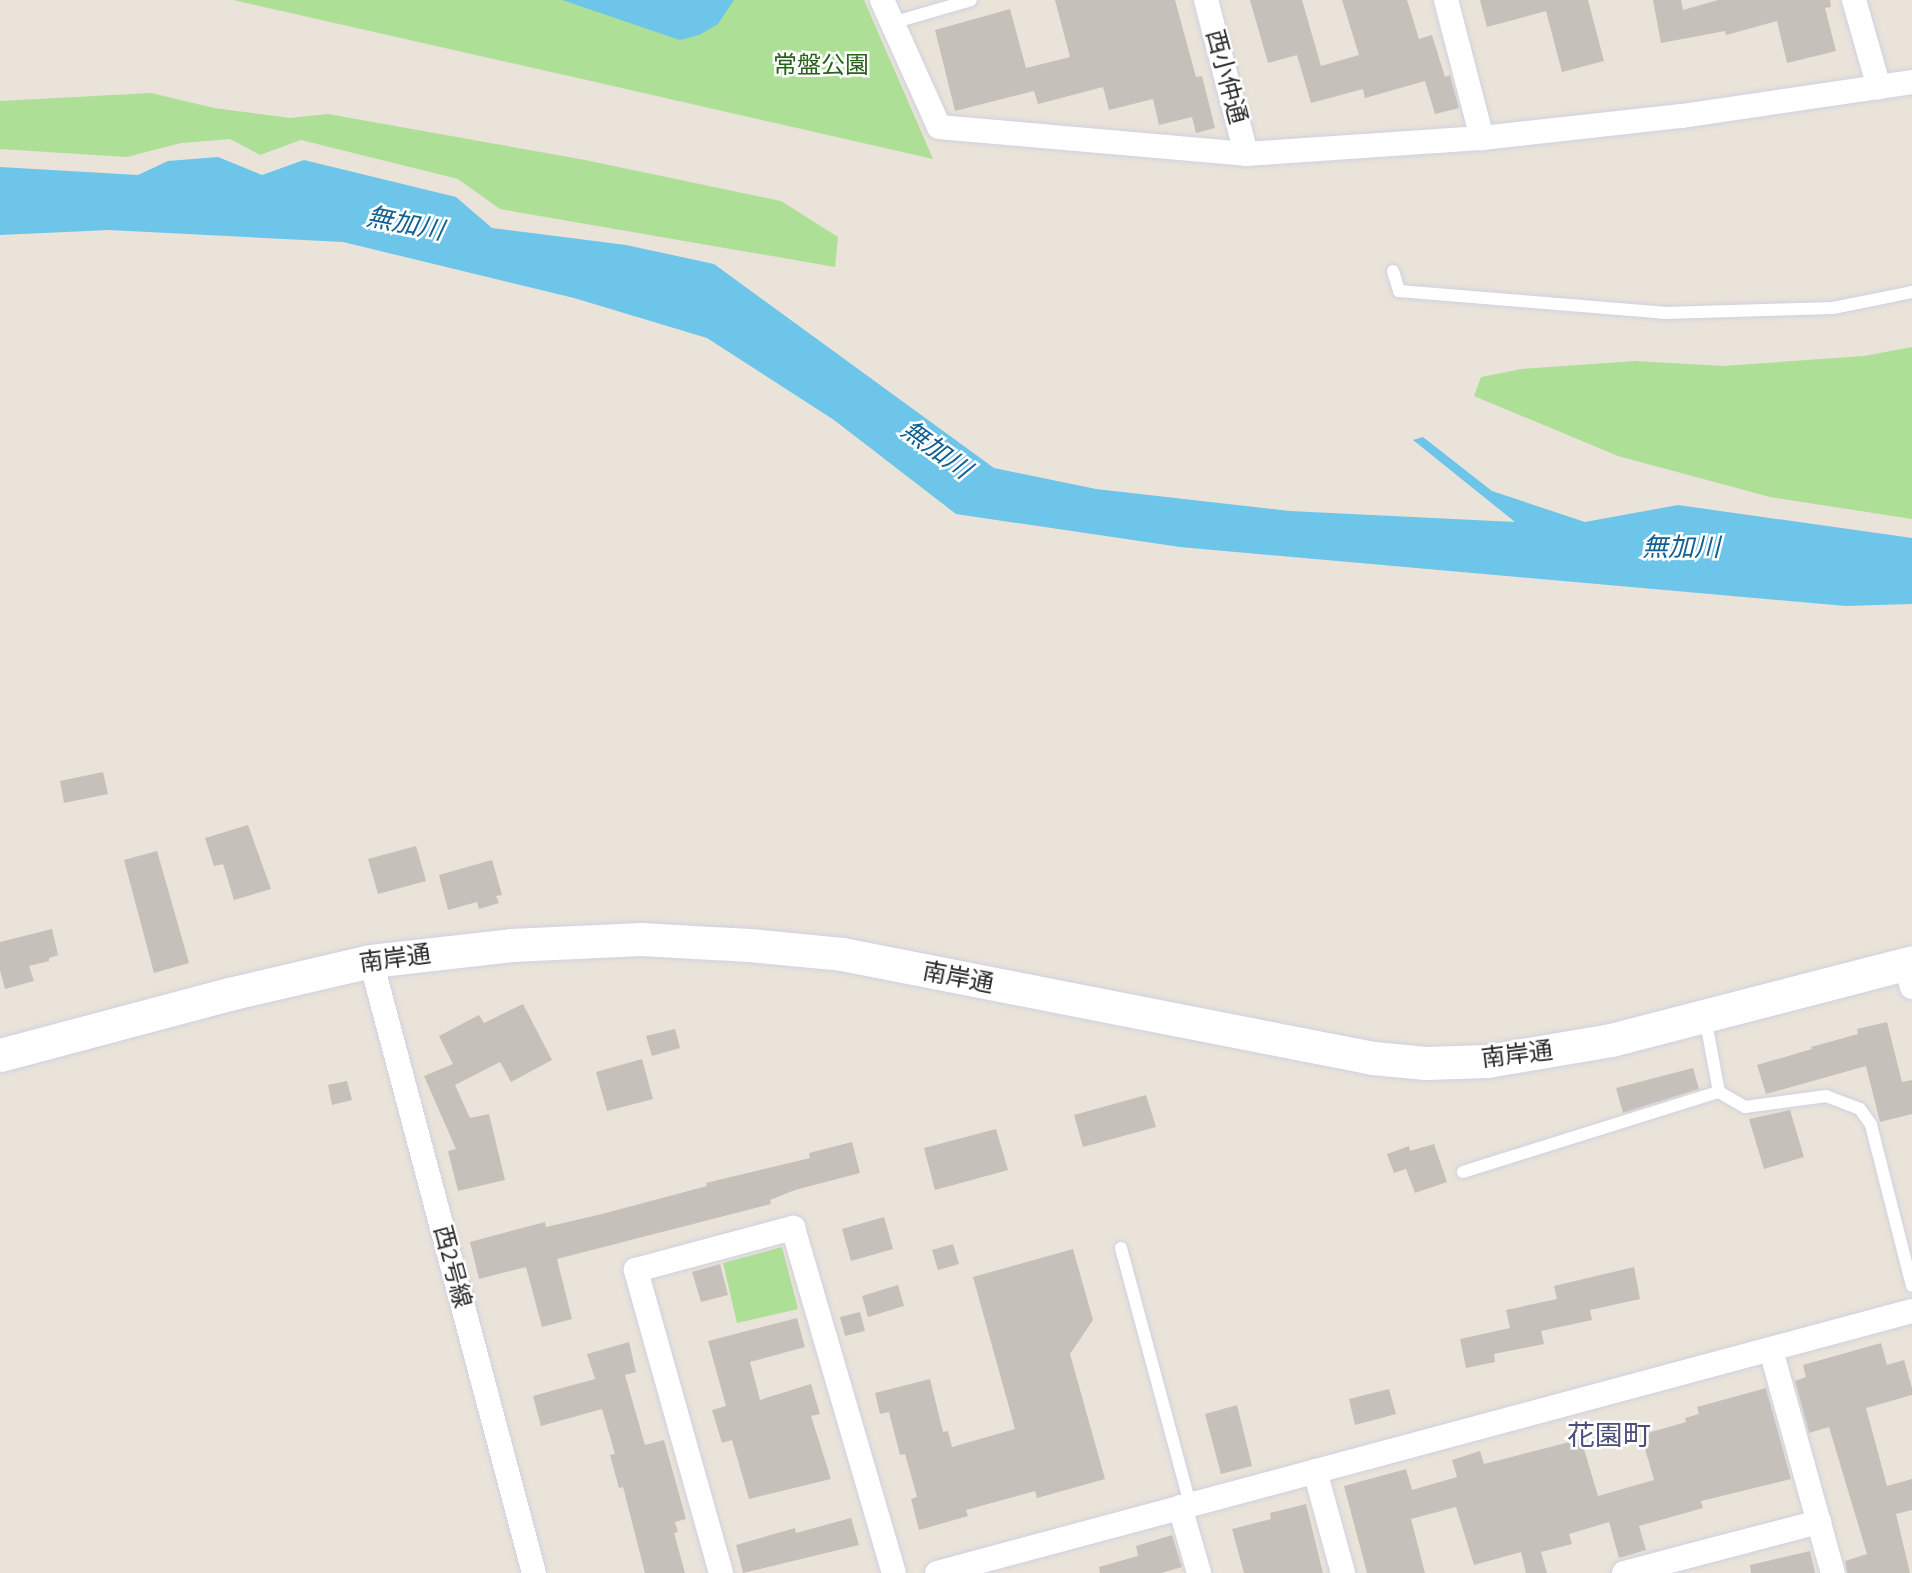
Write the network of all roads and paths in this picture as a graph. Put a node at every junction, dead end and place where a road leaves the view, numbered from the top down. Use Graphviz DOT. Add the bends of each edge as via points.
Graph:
graph roads {
  1 [pos="882,0"];
  2 [pos="971,0"];
  3 [pos="1206,0"];
  4 [pos="1446,0"];
  5 [pos="1854,0"];
  6 [pos="892,23"];
  7 [pos="1912,82"];
  8 [pos="1879,88"];
  9 [pos="1482,138"];
  10 [pos="1246,154"];
  11 [pos="1393,271"];
  12 [pos="1912,292"];
  13 [pos="371,961"];
  14 [pos="1910,971"];
  15 [pos="1705,1017"];
  16 [pos="0,1055"];
  17 [pos="1719,1092"];
  18 [pos="1463,1172"];
  19 [pos="1121,1248"];
  20 [pos="1912,1286"];
  21 [pos="1912,1311"];
  22 [pos="1771,1350"];
  23 [pos="1315,1471"];
  24 [pos="1185,1506"];
  25 [pos="1819,1522"];
  26 [pos="534,1573"];
  27 [pos="721,1573"];
  28 [pos="894,1573"];
  29 [pos="937,1573"];
  30 [pos="1199,1573"];
  31 [pos="1343,1573"];
  32 [pos="1624,1573"];
  33 [pos="1833,1573"];
  1 -- 6 [label="street"];
  2 -- 6 [label="lane"];
  3 -- 10 [label="street, 西小仲通"];
  4 -- 9 [label="street"];
  5 -- 8 [label="street"];
  6 -- 10 [label="street" via="939,127"];
  7 -- 8 [label="street"];
  8 -- 9 [label="street"];
  9 -- 10 [label="street"];
  11 -- 12 [label="lane" via="1399,291 1664,313 1833,308"];
  13 -- 15 [label="main road, 南岸通" via="511,945 640,939 749,945 842,954 1373,1058 1426,1063 1548,1052"];
  13 -- 16 [label="main road, 南岸通"];
  13 -- 26 [label="street, 西2号線"];
  14 -- 15 [label="main road, 南岸通"];
  15 -- 17 [label="lane"];
  17 -- 18 [label="lane"];
  17 -- 20 [label="lane" via="1745,1107 1826,1096 1860,1109 1871,1125"];
  19 -- 24 [label="lane"];
  21 -- 22 [label="street"];
  22 -- 23 [label="street"];
  22 -- 25 [label="street"];
  23 -- 24 [label="street"];
  23 -- 31 [label="street"];
  24 -- 29 [label="street"];
  24 -- 30 [label="street"];
  25 -- 32 [label="street"];
  25 -- 33 [label="street"];
  27 -- 28 [label="street" via="636,1270 793,1228"];
}
